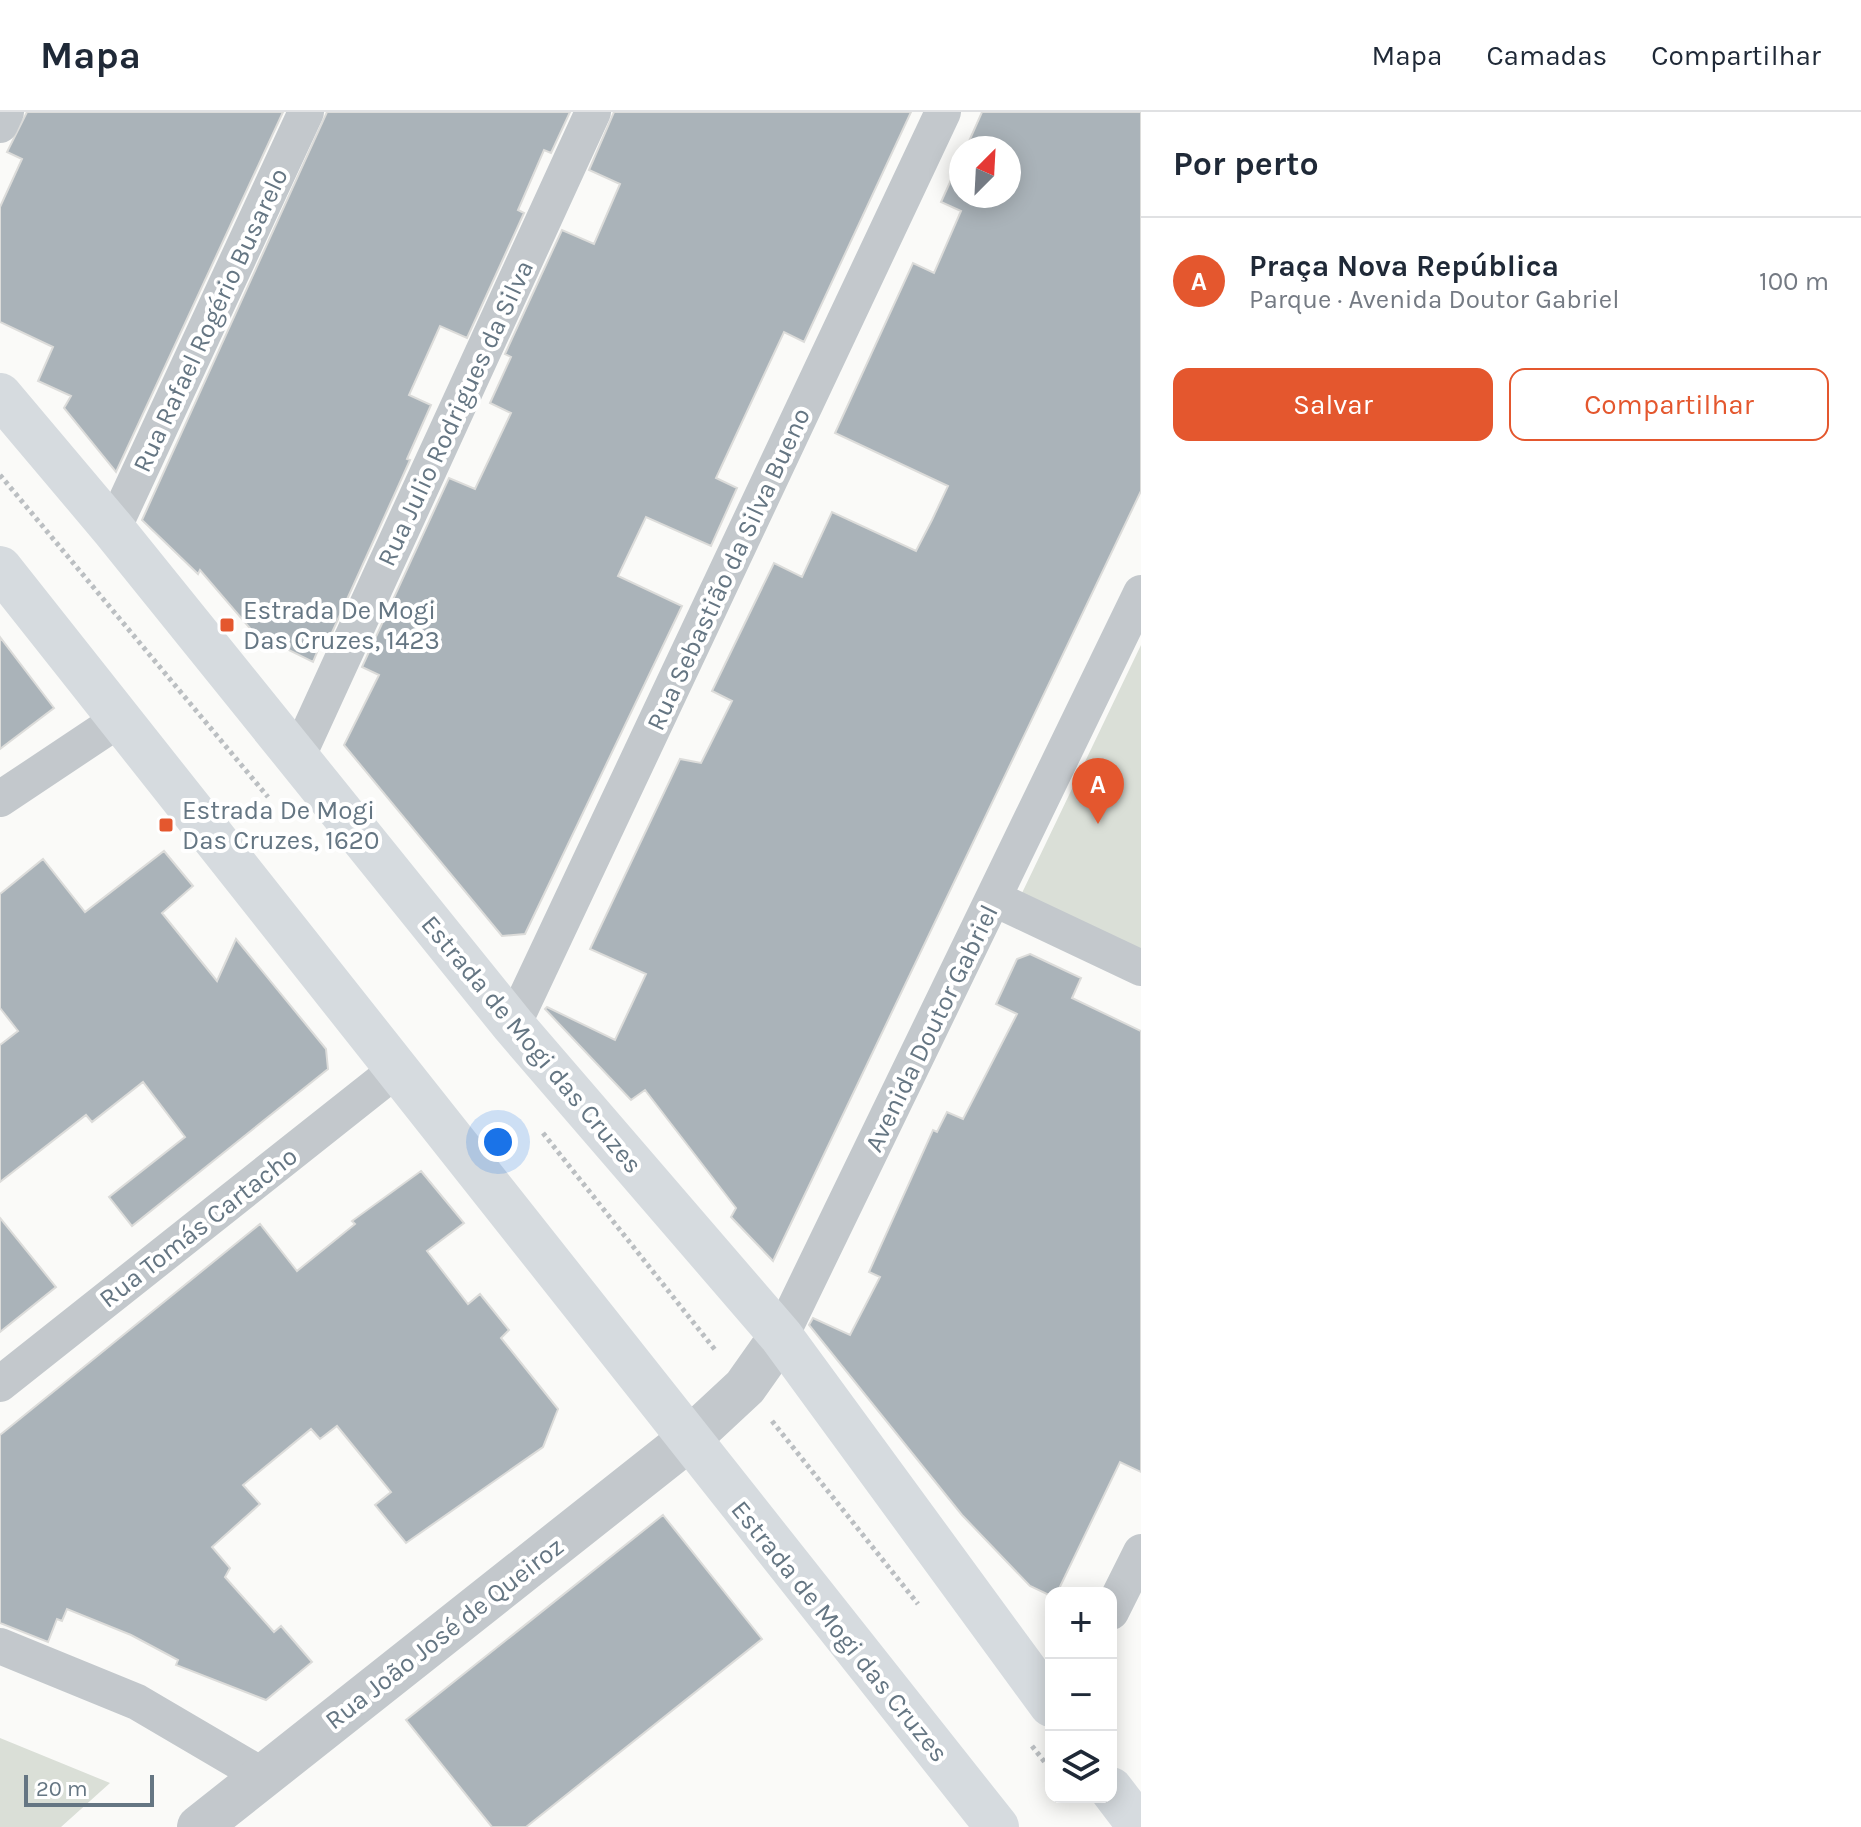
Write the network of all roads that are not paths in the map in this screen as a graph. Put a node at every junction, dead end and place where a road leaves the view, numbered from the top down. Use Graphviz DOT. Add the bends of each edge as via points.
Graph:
graph roads {
  1 [pos="6,112"];
  2 [pos="306,112"];
  3 [pos="593,112"];
  4 [pos="943,112"];
  5 [pos="0,125"];
  6 [pos="0,395"];
  7 [pos="113,529"];
  8 [pos="0,568"];
  9 [pos="1141,593"];
  10 [pos="120,719"];
  11 [pos="297,758"];
  12 [pos="0,799"];
  13 [pos="995,899"];
  14 [pos="1141,968"];
  15 [pos="513,1025"];
  16 [pos="396,1070"];
  17 [pos="781,1336"];
  18 [pos="0,1384"];
  19 [pos="688,1440"];
  20 [pos="1141,1552"];
  21 [pos="1117,1600"];
  22 [pos="0,1646"];
  23 [pos="1036,1719"];
  24 [pos="263,1776"];
  25 [pos="1117,1797"];
  26 [pos="993,1826"];
  27 [pos="199,1827"];
  28 [pos="1140,1827"];
  1 -- 5 [label="street"];
  2 -- 7 [label="street, Rua Rafael Rogério Busarelo"];
  3 -- 11 [label="street, Rua Julio Rodrigues da Silva"];
  4 -- 15 [label="street, Rua Sebastião da Silva Bueno"];
  6 -- 7 [label="main road, Estrada de Mogi das Cruzes"];
  7 -- 11 [label="main road, Estrada de Mogi das Cruzes"];
  8 -- 10 [label="main road, Estrada de Mogi das Cruzes"];
  9 -- 13 [label="street, Avenida Doutor Gabriel"];
  10 -- 12 [label="street"];
  10 -- 16 [label="main road, Estrada de Mogi das Cruzes"];
  11 -- 15 [label="main road, Estrada de Mogi das Cruzes"];
  13 -- 14 [label="street"];
  13 -- 17 [label="street, Avenida Doutor Gabriel"];
  15 -- 17 [label="main road, Estrada de Mogi das Cruzes"];
  16 -- 18 [label="street, Rua Tomás Cartacho"];
  16 -- 19 [label="main road, Estrada de Mogi das Cruzes"];
  17 -- 19 [label="street, Avenida Doutor Gabriel" via="745,1387"];
  17 -- 23 [label="main road, Estrada de Mogi das Cruzes"];
  19 -- 24 [label="street, Rua João José de Queiroz"];
  19 -- 26 [label="main road, Estrada de Mogi das Cruzes"];
  20 -- 21 [label="street"];
  22 -- 24 [label="street" via="137,1702"];
  24 -- 27 [label="street, Rua João José de Queiroz"];
  25 -- 28 [label="main road"];
}
